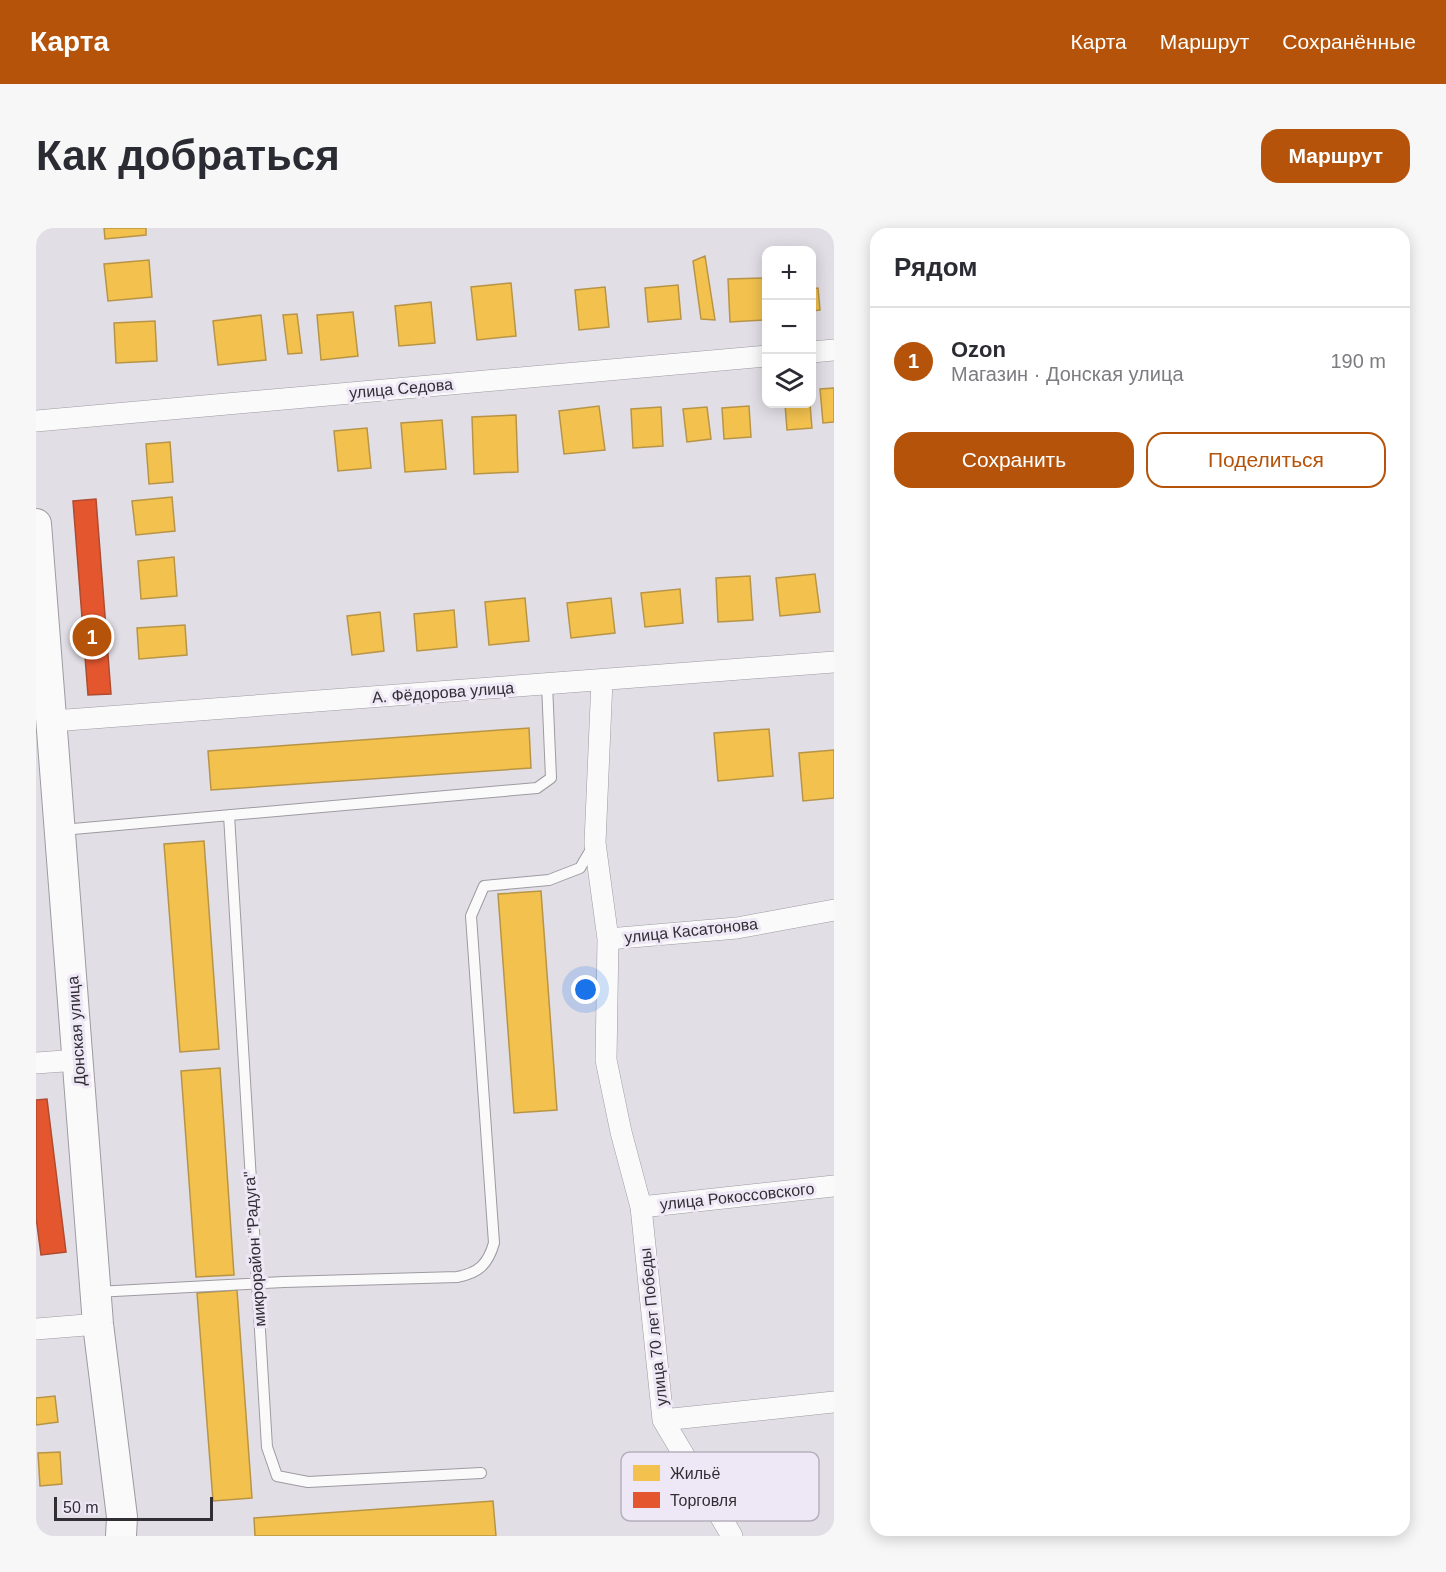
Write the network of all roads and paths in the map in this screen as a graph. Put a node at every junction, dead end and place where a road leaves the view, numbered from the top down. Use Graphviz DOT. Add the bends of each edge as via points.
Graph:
graph roads {
  1 [pos="834,350"];
  2 [pos="816,352"];
  3 [pos="762,356"];
  4 [pos="36,421"];
  5 [pos="36,524"];
  6 [pos="834,663"];
  7 [pos="602,680"];
  8 [pos="547,684"];
  9 [pos="53,721"];
  10 [pos="47,776"];
  11 [pos="229,815"];
  12 [pos="62,830"];
  13 [pos="595,843"];
  14 [pos="834,910"];
  15 [pos="608,939"];
  16 [pos="78,1060"];
  17 [pos="36,1063"];
  18 [pos="834,1186"];
  19 [pos="641,1207"];
  20 [pos="256,1283"];
  21 [pos="96,1292"];
  22 [pos="98,1324"];
  23 [pos="36,1329"];
  24 [pos="834,1402"];
  25 [pos="663,1420"];
  26 [pos="682,1452"];
  27 [pos="481,1473"];
  28 [pos="723,1521"];
  29 [pos="121,1536"];
  30 [pos="732,1536"];
  1 -- 2 [label="street"];
  3 -- 4 [label="street, улица Седова"];
  5 -- 9 [label="street, Донская улица"];
  6 -- 7 [label="street, А. Фёдорова улица"];
  7 -- 8 [label="street, А. Фёдорова улица"];
  7 -- 13 [label="street, улица Касатонова"];
  8 -- 9 [label="street, А. Фёдорова улица"];
  8 -- 11 [label="lane" via="551,778 537,788"];
  9 -- 10 [label="street, Донская улица"];
  10 -- 12 [label="street, Донская улица"];
  11 -- 12 [label="lane"];
  11 -- 20 [label="lane, микрорайон \"Радуга\""];
  12 -- 16 [label="street, Донская улица"];
  13 -- 15 [label="street, улица Касатонова"];
  13 -- 20 [label="lane" via="580,868 549,880 484,886 471,916 494,1243 489,1260 473,1274 457,1276"];
  14 -- 15 [label="street, улица Касатонова" via="737,928"];
  15 -- 19 [label="street, улица 70 лет Победы" via="606,1060"];
  16 -- 17 [label="street"];
  16 -- 21 [label="street, Донская улица"];
  18 -- 19 [label="street, улица Рокоссовского"];
  19 -- 25 [label="street, улица 70 лет Победы"];
  20 -- 21 [label="lane"];
  20 -- 27 [label="lane, микрорайон \"Радуга\"" via="267,1448 277,1476 308,1482"];
  21 -- 22 [label="street, Донская улица"];
  22 -- 23 [label="street"];
  22 -- 29 [label="street, Донская улица" via="122,1517"];
  24 -- 25 [label="street, улица 70 лет Победы"];
  25 -- 26 [label="street"];
  28 -- 30 [label="street"];
}
